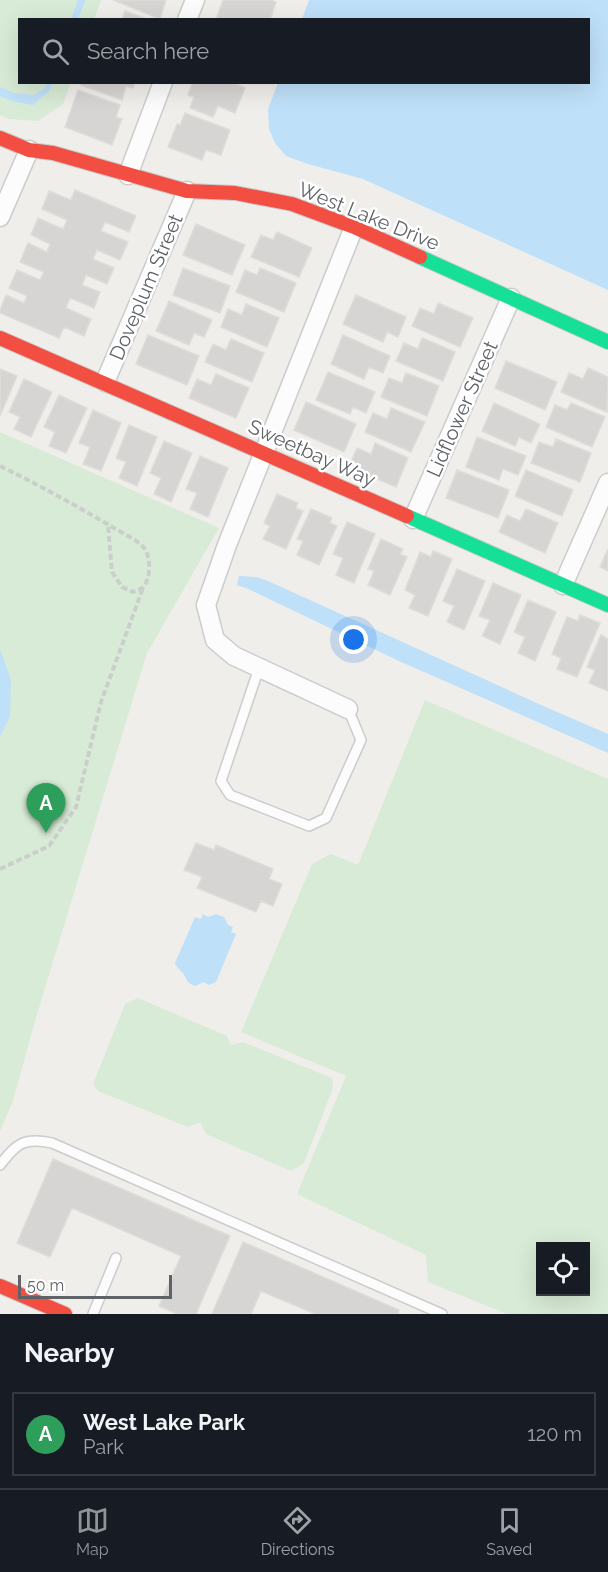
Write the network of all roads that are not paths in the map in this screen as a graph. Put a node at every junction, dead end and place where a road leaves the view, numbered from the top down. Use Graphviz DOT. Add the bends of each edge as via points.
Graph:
graph roads {
  1 [pos="195,0"];
  2 [pos="188,18"];
  3 [pos="162,84"];
  4 [pos="0,138"];
  5 [pos="29,150"];
  6 [pos="128,175"];
  7 [pos="187,191"];
  8 [pos="0,217"];
  9 [pos="354,227"];
  10 [pos="511,298"];
  11 [pos="0,338"];
  12 [pos="608,342"];
  13 [pos="105,382"];
  14 [pos="263,452"];
  15 [pos="608,483"];
  16 [pos="413,519"];
  17 [pos="563,585"];
  18 [pos="608,605"];
  19 [pos="259,668"];
  20 [pos="348,709"];
  21 [pos="0,1165"];
  22 [pos="116,1258"];
  23 [pos="0,1286"];
  24 [pos="65,1314"];
  25 [pos="93,1314"];
  26 [pos="442,1314"];
  1 -- 2 [label="street"];
  3 -- 6 [label="street"];
  4 -- 5 [label="street, West Lake Drive"];
  5 -- 6 [label="street, West Lake Drive"];
  5 -- 8 [label="street"];
  6 -- 7 [label="street, West Lake Drive"];
  7 -- 9 [label="street, West Lake Drive" via="235,193 292,204"];
  7 -- 13 [label="street, Doveplum Street"];
  9 -- 10 [label="street, West Lake Drive"];
  9 -- 14 [label="street"];
  10 -- 12 [label="street, West Lake Drive"];
  10 -- 16 [label="street, Lidflower Street"];
  11 -- 13 [label="street, Sweetbay Way"];
  13 -- 14 [label="street, Sweetbay Way"];
  14 -- 16 [label="street, Sweetbay Way"];
  14 -- 19 [label="street" via="207,605 215,640 234,656"];
  15 -- 17 [label="street"];
  16 -- 17 [label="street, Sweetbay Way"];
  17 -- 18 [label="street, Sweetbay Way"];
  19 -- 20 [label="street"];
  19 -- 20 [label="lane" via="221,781 230,795 309,826 326,819 361,740"];
  21 -- 26 [label="lane" via="25,1142 52,1143"];
  22 -- 25 [label="lane"];
  23 -- 24 [label="street"];
}
